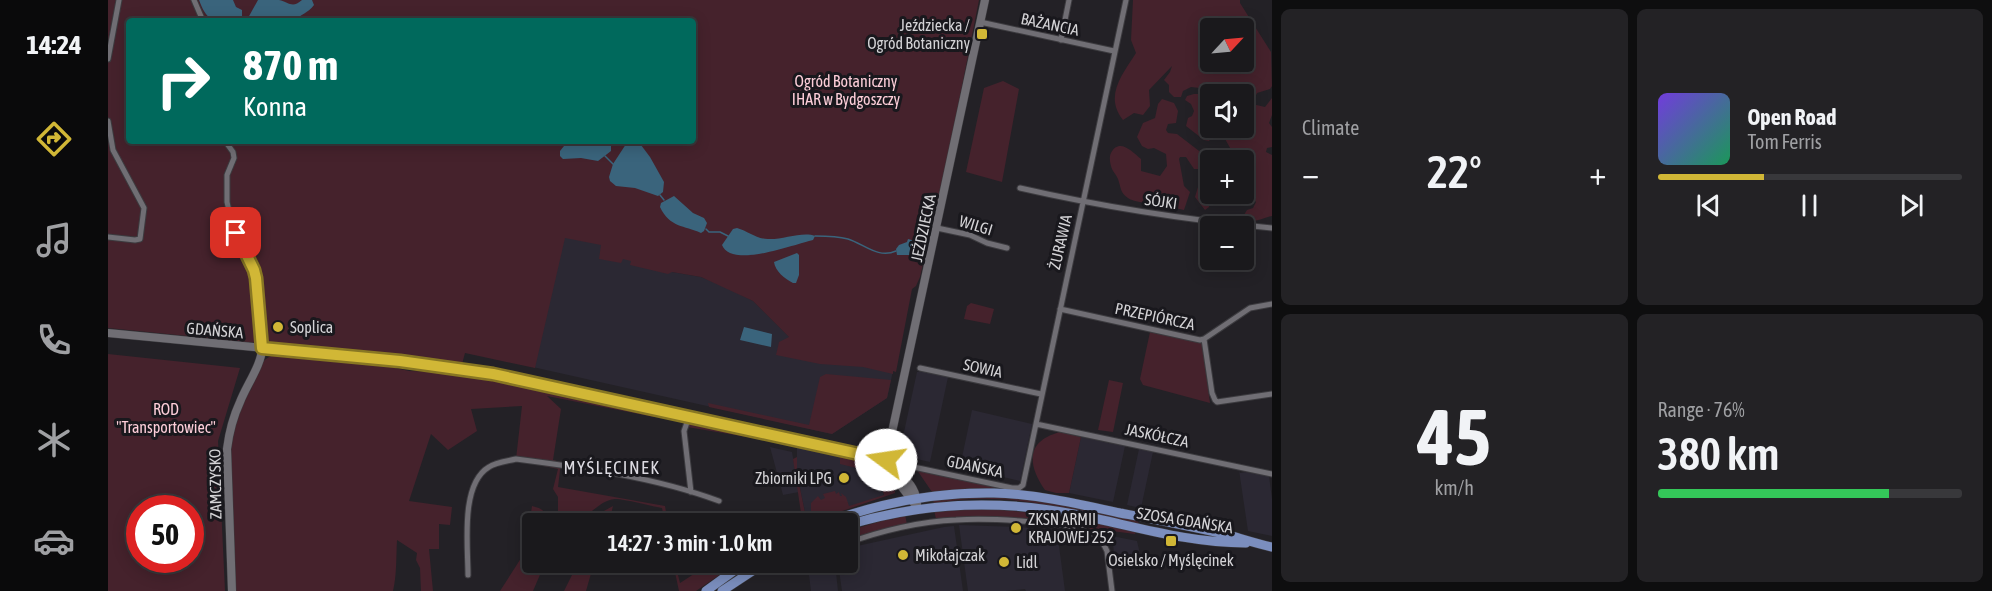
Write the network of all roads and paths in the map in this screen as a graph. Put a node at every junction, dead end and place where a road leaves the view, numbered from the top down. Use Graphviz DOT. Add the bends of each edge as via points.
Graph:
graph roads {
  1 [pos="119,0"];
  2 [pos="194,0"];
  3 [pos="985,0"];
  4 [pos="1069,0"];
  5 [pos="1126,0"];
  6 [pos="202,18"];
  7 [pos="980,22"];
  8 [pos="1061,40"];
  9 [pos="1114,51"];
  10 [pos="108,59"];
  11 [pos="108,121"];
  12 [pos="227,144"];
  13 [pos="1020,188"];
  14 [pos="1083,201"];
  15 [pos="937,228"];
  16 [pos="1272,228"];
  17 [pos="108,237"];
  18 [pos="1007,248"];
  19 [pos="1272,304"];
  20 [pos="1060,309"];
  21 [pos="108,333"];
  22 [pos="1204,339"];
  23 [pos="262,348"];
  24 [pos="920,368"];
  25 [pos="1041,394"];
  26 [pos="1272,394"];
  27 [pos="689,417"];
  28 [pos="1036,423"];
  29 [pos="888,461"];
  30 [pos="910,466"];
  31 [pos="1272,474"];
  32 [pos="901,481"];
  33 [pos="1019,488"];
  34 [pos="691,492"];
  35 [pos="719,501"];
  36 [pos="916,502"];
  37 [pos="895,503"];
  38 [pos="855,513"];
  39 [pos="858,522"];
  40 [pos="920,524"];
  41 [pos="858,540"];
  42 [pos="1257,544"];
  43 [pos="1272,547"];
  44 [pos="731,573"];
  45 [pos="749,573"];
  46 [pos="468,575"];
  47 [pos="232,591"];
  48 [pos="706,591"];
  49 [pos="722,591"];
  50 [pos="1112,591"];
  1 -- 10 [label="street"];
  2 -- 6 [label="street"];
  3 -- 7 [label="main road, JEŹDZIECKA"];
  4 -- 8 [label="street"];
  5 -- 9 [label="street, ŻURAWIA"];
  7 -- 8 [label="street, BAŻANCIA"];
  7 -- 15 [label="main road, JEŹDZIECKA"];
  8 -- 9 [label="street, BAŻANCIA"];
  9 -- 14 [label="street, ŻURAWIA"];
  11 -- 17 [label="street" via="113,150 144,208 140,239"];
  12 -- 23 [label="street" via="234,154 227,175 227,202 232,224 256,278"];
  13 -- 14 [label="street, SÓJKI"];
  14 -- 16 [label="street, SÓJKI" via="1137,212"];
  14 -- 20 [label="street, ŻURAWIA"];
  15 -- 18 [label="street, WILGI"];
  15 -- 29 [label="main road, JEŹDZIECKA"];
  19 -- 22 [label="street, PRZEPIÓRCZA" via="1250,308"];
  20 -- 22 [label="street, PRZEPIÓRCZA"];
  20 -- 25 [label="street, ŻURAWIA"];
  21 -- 23 [label="main road, GDAŃSKA"];
  22 -- 26 [label="street" via="1212,393 1217,402"];
  23 -- 27 [label="main road, GDAŃSKA" via="447,367 530,381"];
  23 -- 47 [label="main road, ZAMCZYSKO" via="261,359 231,426 227,449"];
  24 -- 25 [label="street, SOWIA"];
  25 -- 28 [label="street, ŻURAWIA"];
  27 -- 29 [label="main road, GDAŃSKA"];
  27 -- 34 [label="street" via="684,431"];
  28 -- 31 [label="street, JASKÓŁCZA"];
  28 -- 33 [label="street, ŻURAWIA"];
  29 -- 30 [label="street, GDAŃSKA"];
  29 -- 32 [label="main road"];
  30 -- 32 [label="main road" via="904,470"];
  30 -- 33 [label="street, GDAŃSKA"];
  32 -- 36 [label="main road" via="914,488"];
  32 -- 37 [label="main road"];
  34 -- 35 [label="street"];
  34 -- 46 [label="street" via="600,470 516,459 489,466 475,481 467,514"];
  36 -- 37 [label="main road"];
  36 -- 39 [label="main road"];
  36 -- 40 [label="street"];
  36 -- 42 [label="main road, SZOSA GDAŃSKA" via="1054,510 1178,537"];
  36 -- 42 [label="main road, SZOSA GDAŃSKA" via="953,494 996,493 1048,499"];
  37 -- 38 [label="main road"];
  40 -- 41 [label="street"];
  40 -- 50 [label="street" via="985,520 1088,531 1097,536 1107,551"];
  42 -- 43 [label="main road, SZOSA GDAŃSKA"];
  44 -- 48 [label="main road"];
  45 -- 49 [label="main road"];
}
